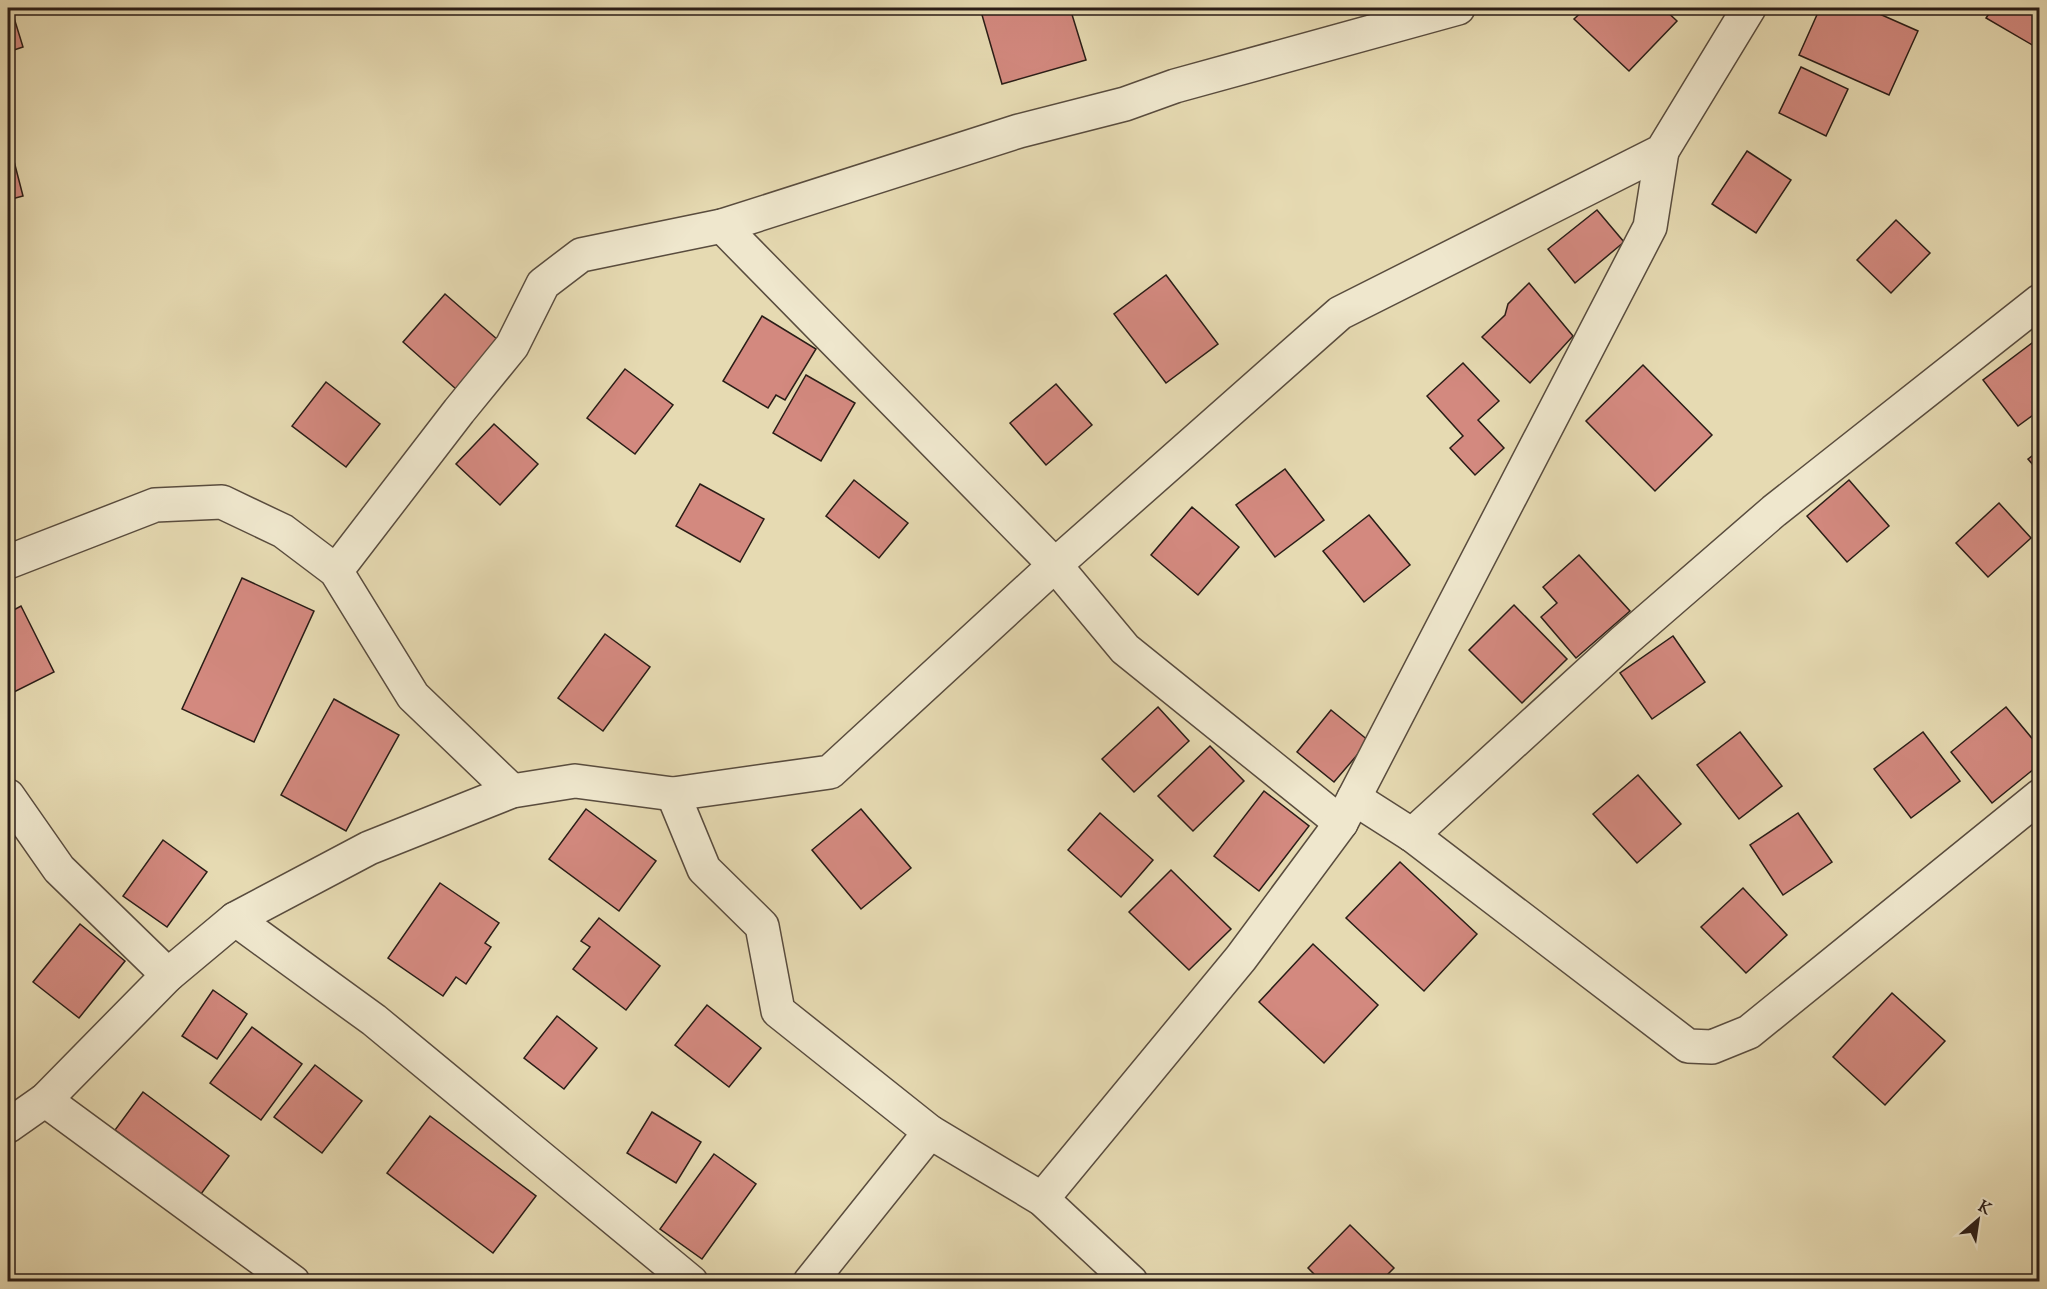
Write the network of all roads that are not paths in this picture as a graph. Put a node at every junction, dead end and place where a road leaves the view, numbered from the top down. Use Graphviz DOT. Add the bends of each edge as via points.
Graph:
graph roads {
  1 [pos="1458,8"];
  2 [pos="1749,8"];
  3 [pos="1662,151"];
  4 [pos="722,226"];
  5 [pos="2040,301"];
  6 [pos="8,562"];
  7 [pos="1055,565"];
  8 [pos="336,571"];
  9 [pos="512,791"];
  10 [pos="673,794"];
  11 [pos="8,796"];
  12 [pos="2040,796"];
  13 [pos="1347,810"];
  14 [pos="1412,835"];
  15 [pos="235,919"];
  16 [pos="168,975"];
  17 [pos="45,1100"];
  18 [pos="8,1126"];
  19 [pos="930,1132"];
  20 [pos="1042,1199"];
  21 [pos="293,1281"];
  22 [pos="691,1281"];
  23 [pos="810,1281"];
  24 [pos="1131,1281"];
  1 -- 4 [label="street" via="1019,131"];
  2 -- 3 [label="street"];
  3 -- 7 [label="street" via="1340,313"];
  3 -- 13 [label="street" via="1650,227"];
  4 -- 7 [label="street"];
  4 -- 8 [label="street" via="581,255 543,285 512,346"];
  5 -- 14 [label="street" via="1774,510"];
  6 -- 8 [label="street" via="156,505 222,502 284,531"];
  7 -- 10 [label="street" via="830,772"];
  7 -- 13 [label="street" via="1125,649"];
  8 -- 9 [label="street" via="412,696"];
  9 -- 10 [label="street" via="575,781"];
  9 -- 15 [label="street" via="369,848"];
  10 -- 19 [label="street" via="704,869 762,926 778,1011"];
  11 -- 16 [label="street" via="59,869"];
  12 -- 14 [label="street" via="1749,1032 1712,1047 1688,1046"];
  13 -- 14 [label="street"];
  13 -- 20 [label="street" via="1241,958"];
  15 -- 16 [label="street"];
  15 -- 22 [label="street" via="374,1020"];
  16 -- 17 [label="street"];
  17 -- 18 [label="street"];
  17 -- 21 [label="street"];
  19 -- 20 [label="street"];
  19 -- 23 [label="street"];
  20 -- 24 [label="street"];
}
